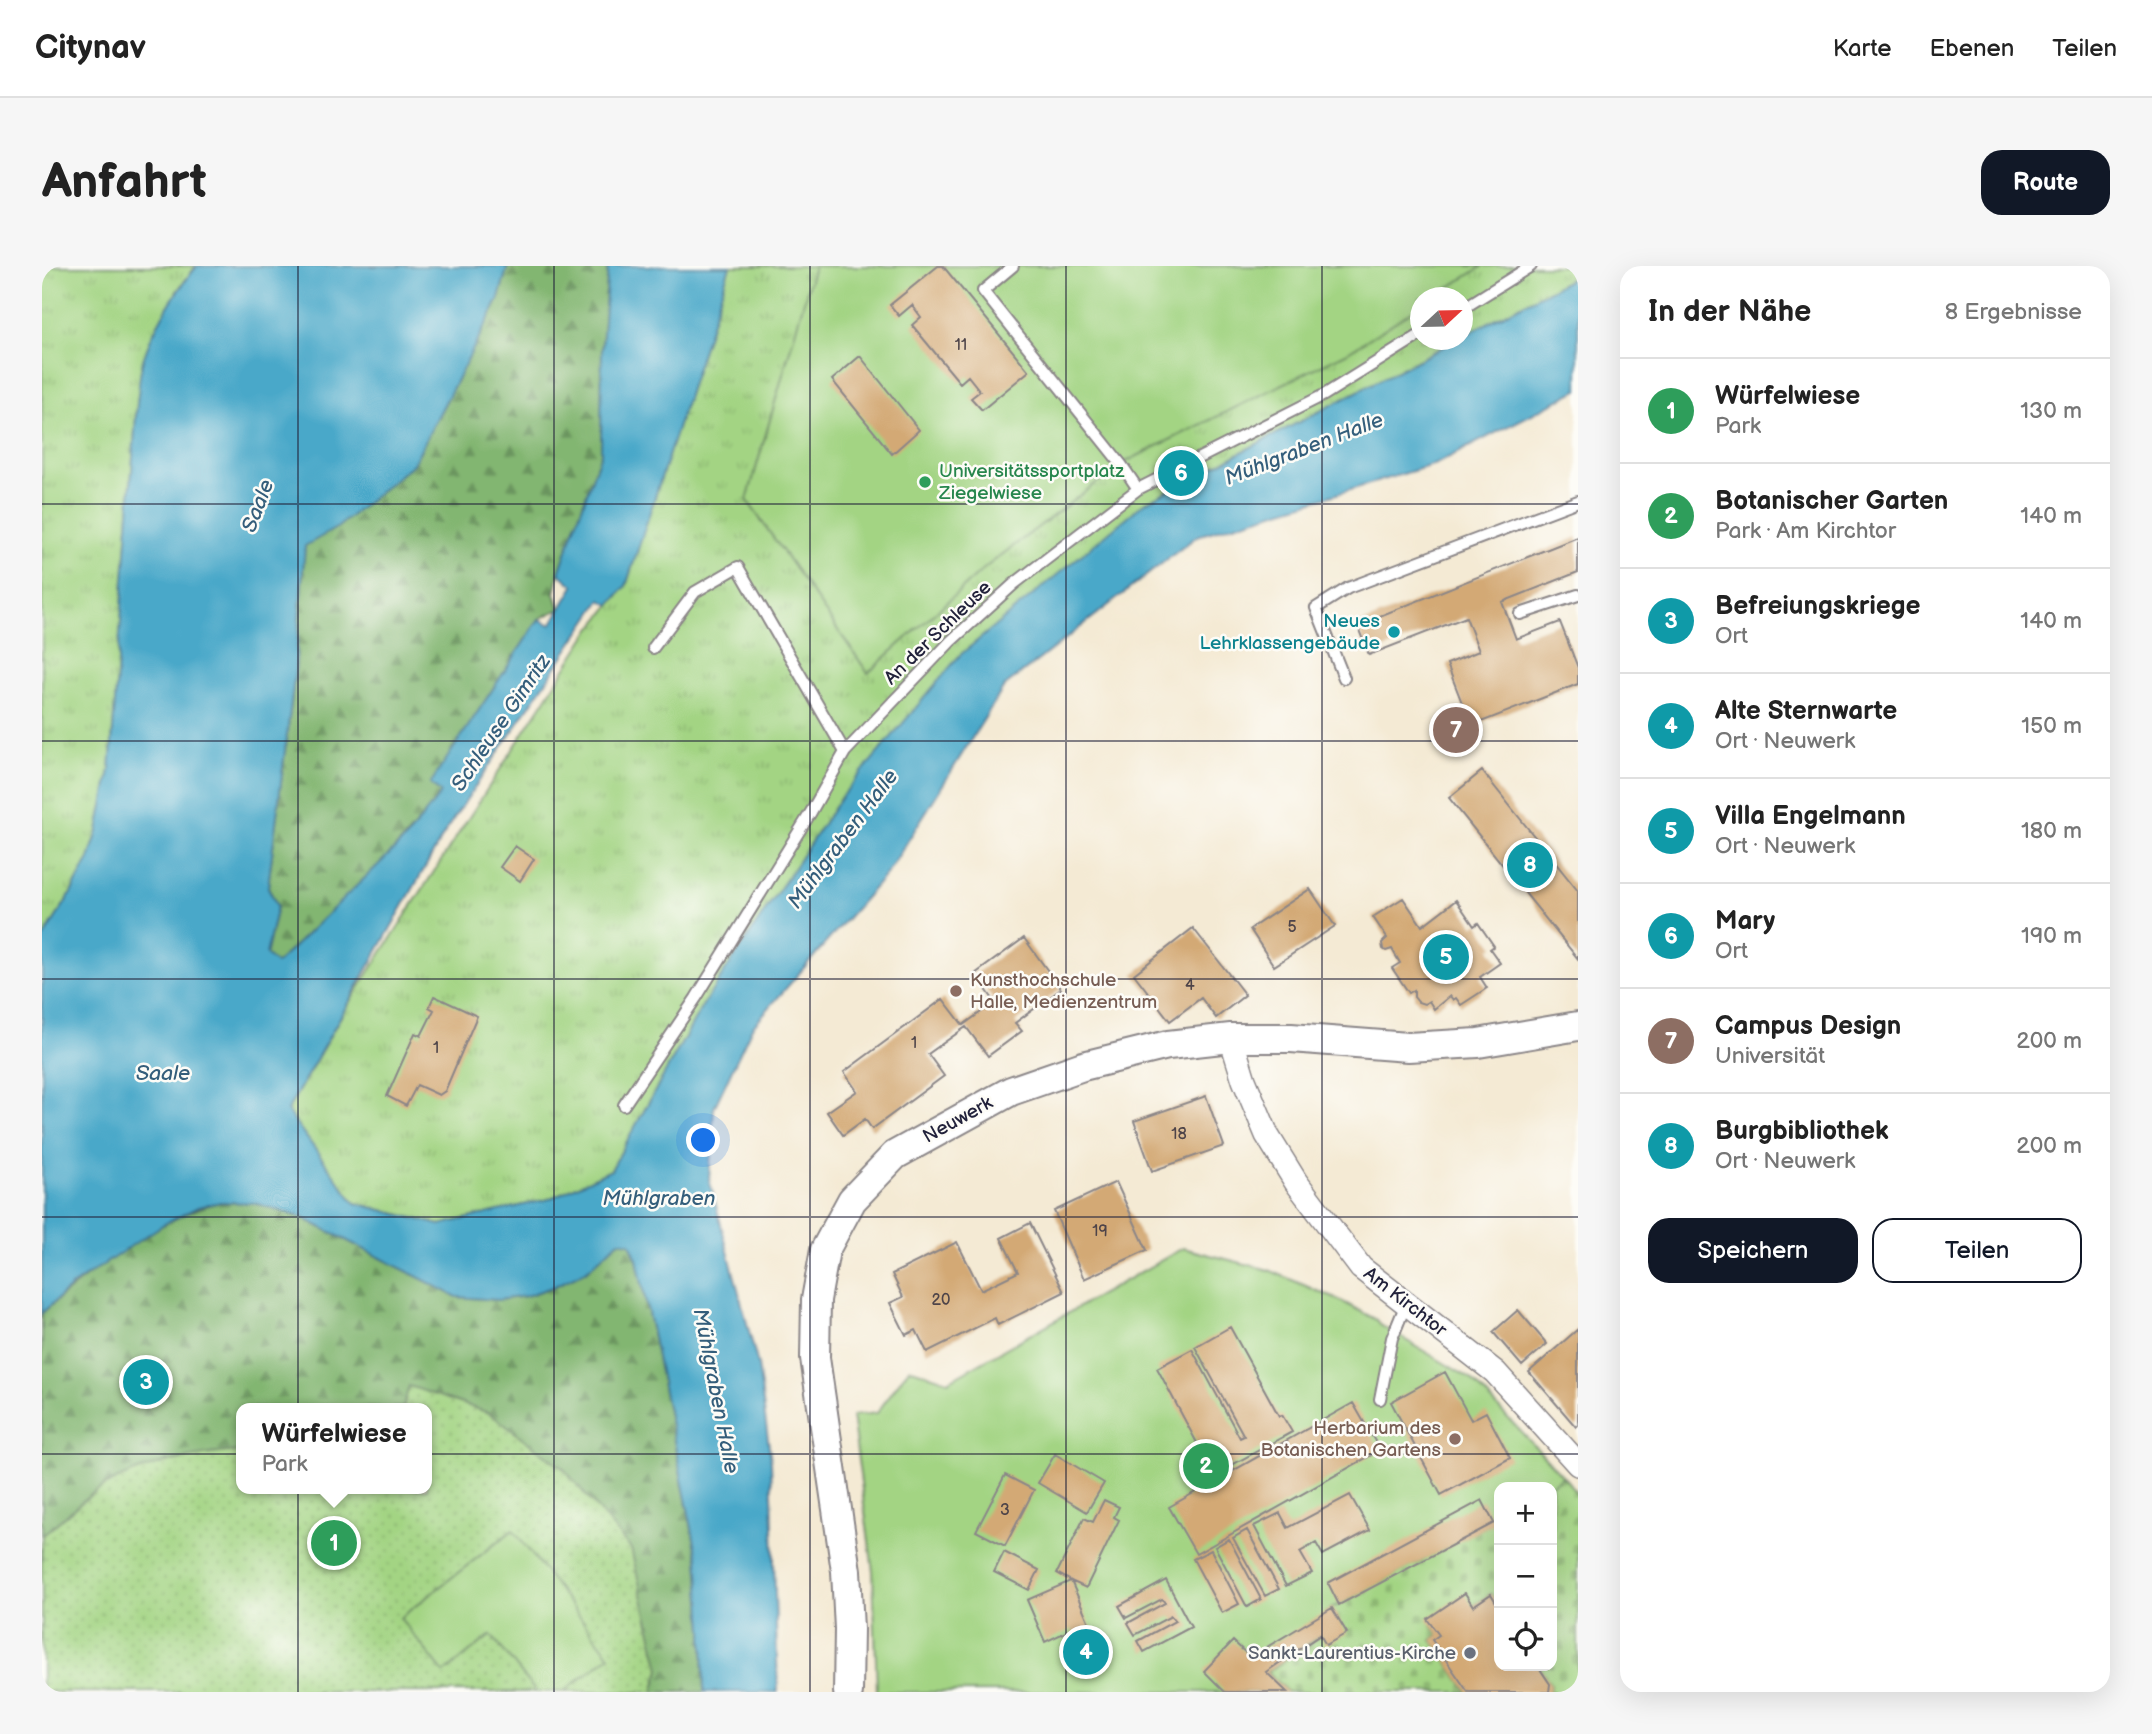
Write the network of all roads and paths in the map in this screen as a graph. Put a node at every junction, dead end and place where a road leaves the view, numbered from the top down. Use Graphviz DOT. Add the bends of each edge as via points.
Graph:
graph roads {
  1 [pos="1013,266"];
  2 [pos="1531,266"];
  3 [pos="1473,302"];
  4 [pos="1410,341"];
  5 [pos="1138,489"];
  6 [pos="1578,501"];
  7 [pos="1578,595"];
  8 [pos="1520,614"];
  9 [pos="653,648"];
  10 [pos="1344,678"];
  11 [pos="845,752"];
  12 [pos="1578,1026"];
  13 [pos="1231,1038"];
  14 [pos="624,1105"];
  15 [pos="1406,1304"];
  16 [pos="1380,1399"];
  17 [pos="1578,1464"];
  18 [pos="848,1692"];
  1 -- 5 [label="lane" via="983,291"];
  2 -- 3 [label="lane"];
  4 -- 5 [label="lane, An der Schleuse" via="1324,394"];
  5 -- 11 [label="lane, An der Schleuse" via="1014,584 951,641"];
  6 -- 10 [label="lane" via="1348,588 1316,608"];
  7 -- 8 [label="lane"];
  9 -- 11 [label="lane" via="695,592 738,567"];
  11 -- 14 [label="lane, An der Schleuse" via="696,998"];
  12 -- 13 [label="street, Neuwerk" via="1478,1043 1408,1047"];
  13 -- 15 [label="street, Am Kirchtor" via="1267,1135 1296,1182 1361,1268"];
  13 -- 18 [label="street, Neuwerk" via="1168,1045 1083,1066 1011,1091 895,1155 852,1200 825,1250 816,1300 815,1358 846,1571"];
  15 -- 16 [label="lane" via="1392,1338"];
  15 -- 17 [label="street, Am Kirchtor" via="1495,1372"];
}
